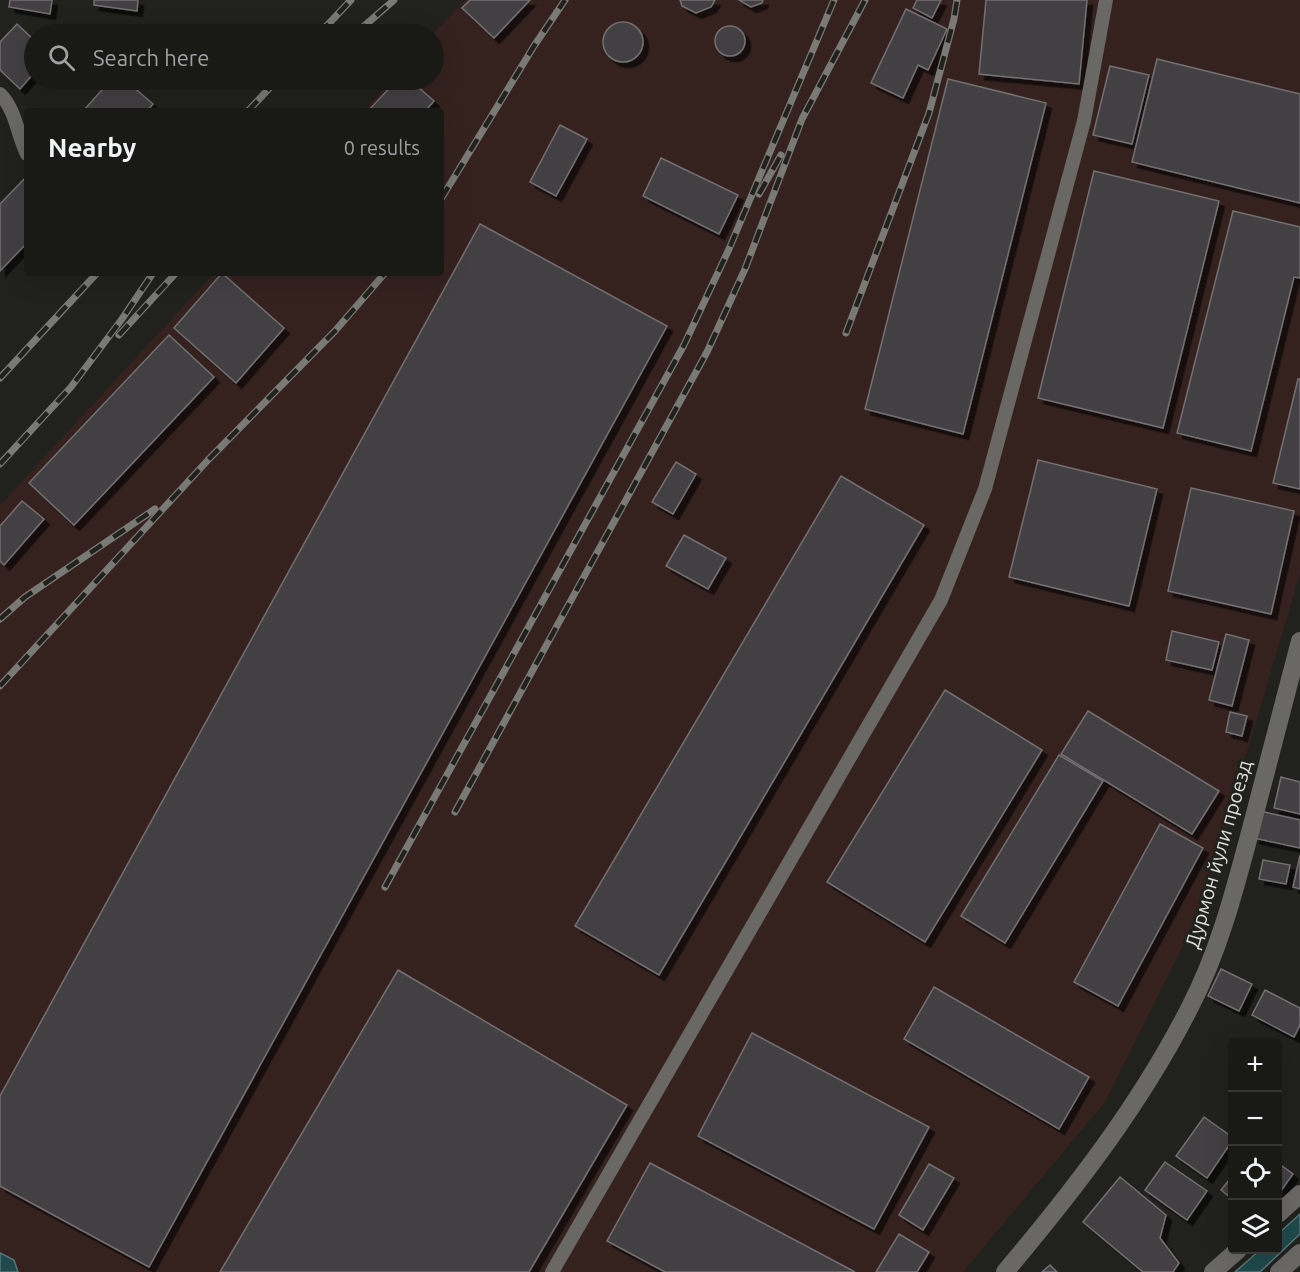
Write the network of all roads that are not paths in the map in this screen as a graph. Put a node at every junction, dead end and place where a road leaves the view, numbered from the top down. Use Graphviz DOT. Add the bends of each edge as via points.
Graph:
graph roads {
  1 [pos="1106,0"];
  2 [pos="0,94"];
  3 [pos="24,147"];
  4 [pos="1300,641"];
  5 [pos="1300,1194"];
  6 [pos="1282,1210"];
  7 [pos="1300,1253"];
  8 [pos="1233,1254"];
  9 [pos="552,1272"];
  10 [pos="1005,1272"];
  11 [pos="1213,1272"];
  12 [pos="1279,1272"];
  1 -- 9 [label="lane" via="1084,121 985,489 941,600"];
  2 -- 3 [label="lane" via="13,111"];
  4 -- 10 [label="street, Дурмон йули проезд" via="1230,908 1190,1008 1148,1083 1102,1151"];
  5 -- 6 [label="street"];
  7 -- 12 [label="street"];
  8 -- 11 [label="street"];
}
